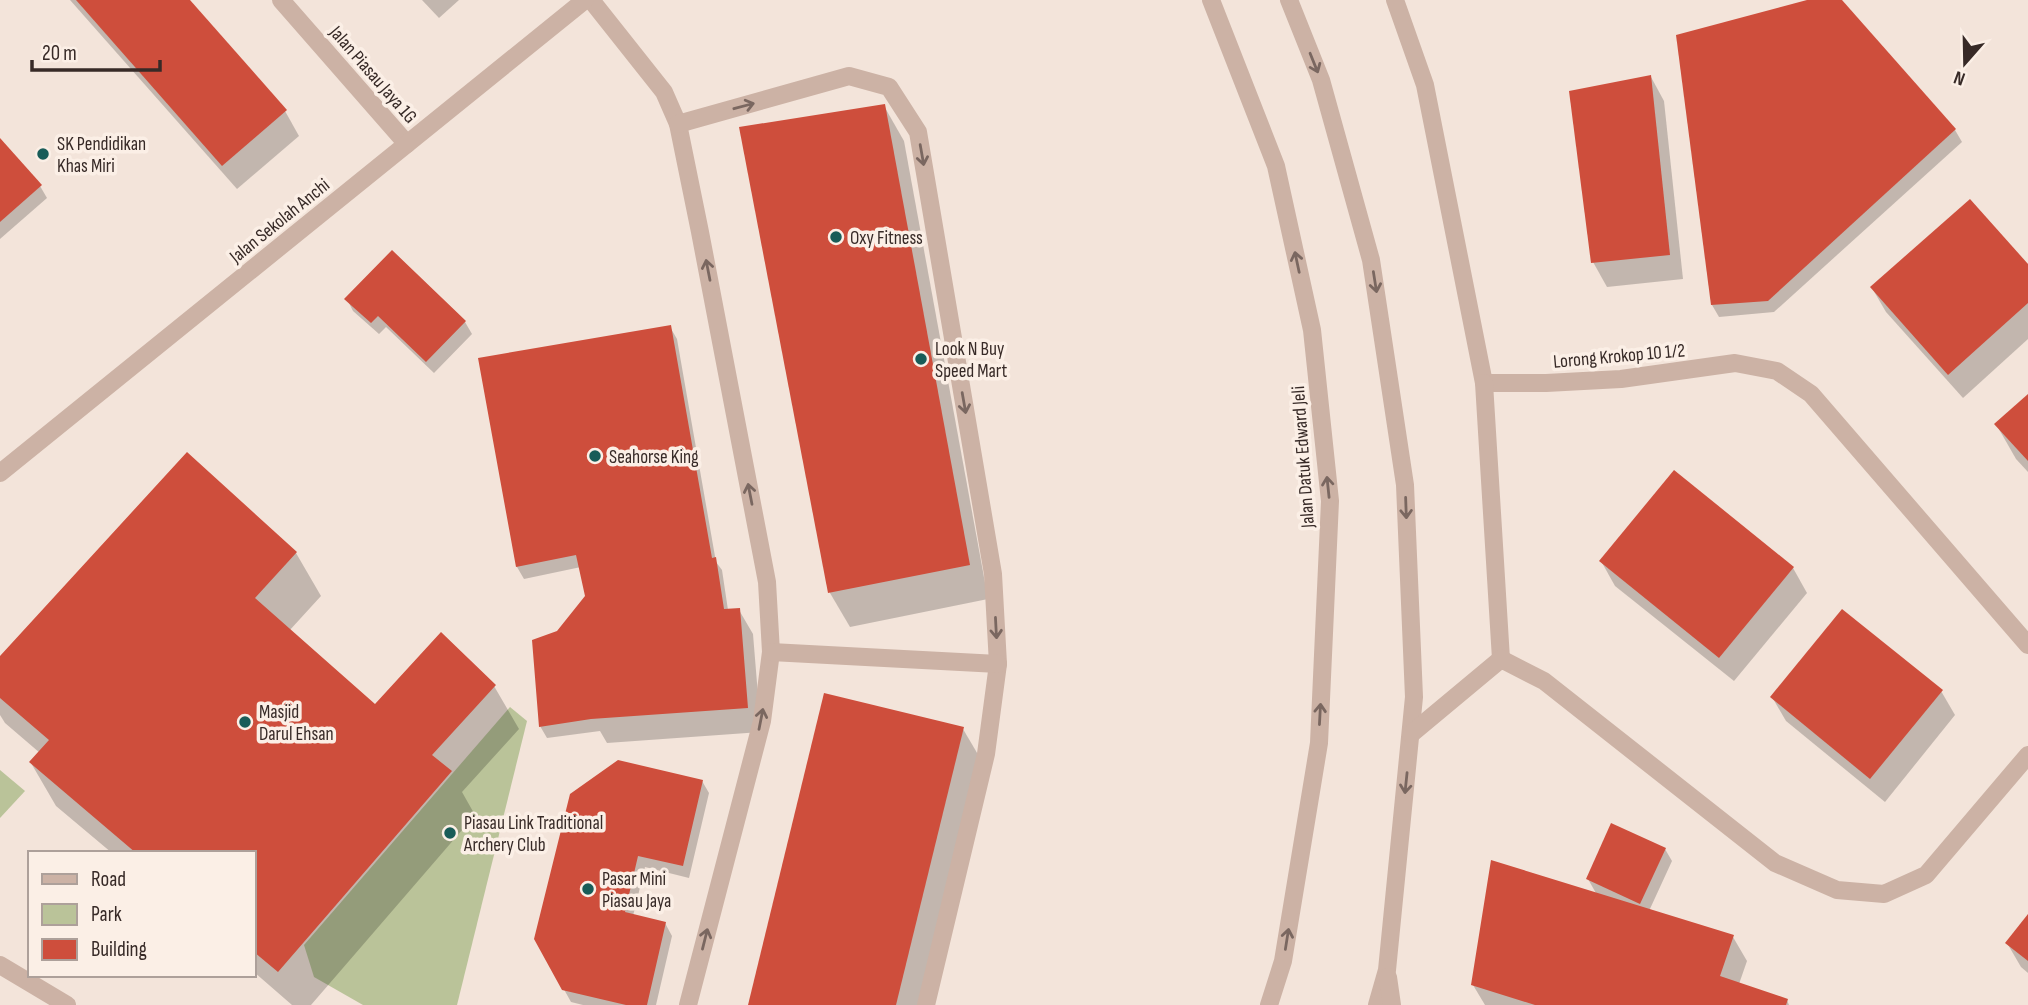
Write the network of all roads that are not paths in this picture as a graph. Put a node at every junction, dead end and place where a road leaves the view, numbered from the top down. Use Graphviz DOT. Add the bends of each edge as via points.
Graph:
graph roads {
  1 [pos="281,0"];
  2 [pos="588,0"];
  3 [pos="1211,0"];
  4 [pos="1289,0"];
  5 [pos="1395,0"];
  6 [pos="678,124"];
  7 [pos="408,144"];
  8 [pos="1484,383"];
  9 [pos="0,473"];
  10 [pos="2028,645"];
  11 [pos="771,652"];
  12 [pos="1501,659"];
  13 [pos="998,664"];
  14 [pos="1411,734"];
  15 [pos="2028,755"];
  16 [pos="0,965"];
  17 [pos="1387,970"];
  18 [pos="67,1005"];
  19 [pos="688,1005"];
  20 [pos="926,1005"];
  21 [pos="1269,1005"];
  22 [pos="1377,1005"];
  23 [pos="1392,1005"];
  1 -- 7 [label="street, Jalan Piasau Jaya 1G"];
  2 -- 6 [label="street" via="664,92"];
  2 -- 7 [label="street, Jalan Sekolah Anchi"];
  21 -- 3 [label="street, Jalan Datuk Edward Jeli, one-way" via="1283,961 1319,743 1330,501 1312,330 1276,166"];
  4 -- 14 [label="street, one-way" via="1321,80 1371,260 1405,485 1415,697"];
  5 -- 8 [label="street" via="1425,85"];
  11 -- 6 [label="street, one-way" via="767,582"];
  6 -- 13 [label="street, one-way" via="849,76 889,87 918,132 993,574"];
  7 -- 9 [label="street, Jalan Sekolah Anchi"];
  8 -- 10 [label="street, Lorong Krokop 10 1/2" via="1621,379 1735,363 1777,371 1811,394"];
  8 -- 12 [label="street"];
  11 -- 13 [label="street"];
  19 -- 11 [label="street, one-way" via="762,721"];
  12 -- 14 [label="street"];
  12 -- 15 [label="street" via="1544,681 1776,863 1836,890 1884,894 1926,875"];
  13 -- 20 [label="street" via="986,754"];
  14 -- 17 [label="street, one-way"];
  16 -- 18 [label="street"];
  17 -- 22 [label="street"];
  17 -- 23 [label="street"];
}
